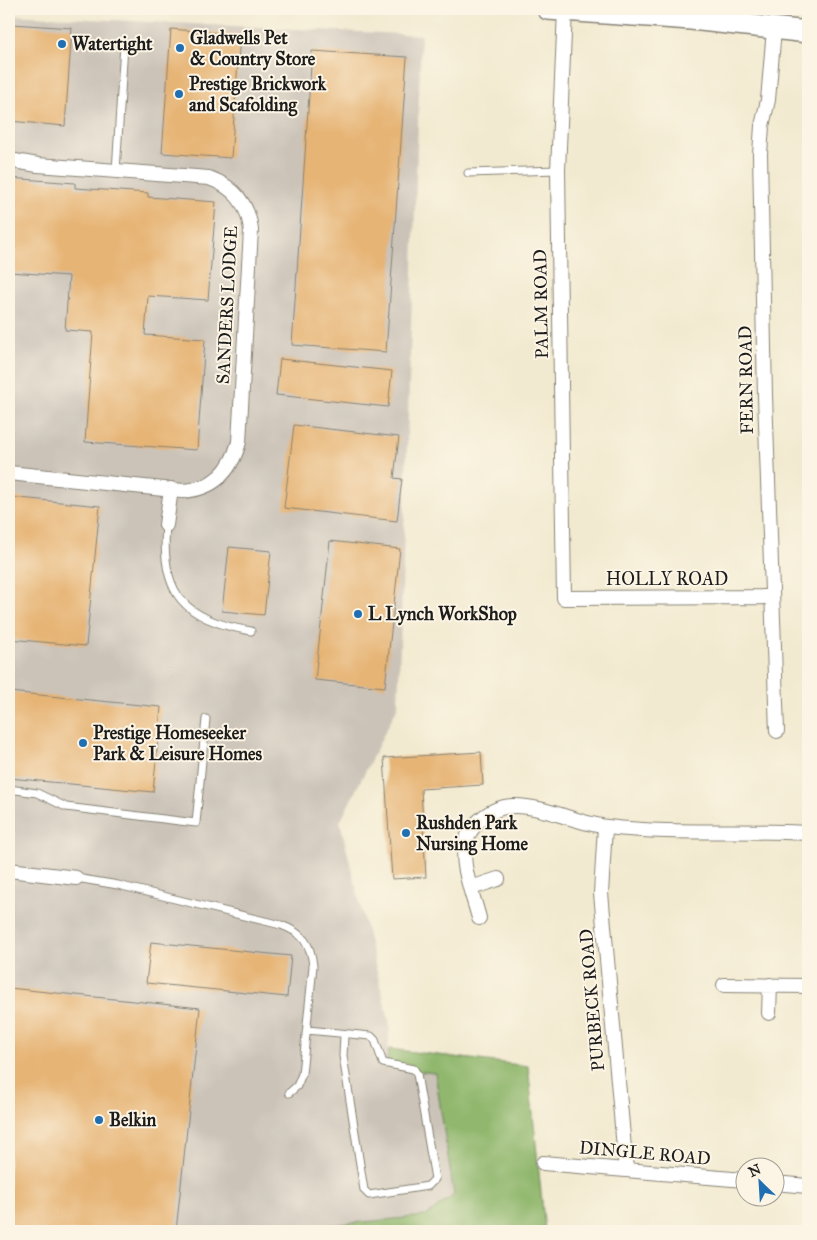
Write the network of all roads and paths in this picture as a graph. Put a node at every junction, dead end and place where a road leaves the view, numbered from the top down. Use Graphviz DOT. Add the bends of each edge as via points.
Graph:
graph roads {
  1 [pos="556,9"];
  2 [pos="602,11"];
  3 [pos="774,29"];
  4 [pos="808,32"];
  5 [pos="124,45"];
  6 [pos="9,160"];
  7 [pos="558,170"];
  8 [pos="116,171"];
  9 [pos="468,173"];
  10 [pos="9,473"];
  11 [pos="171,490"];
  12 [pos="166,525"];
  13 [pos="771,597"];
  14 [pos="564,598"];
  15 [pos="251,631"];
  16 [pos="206,719"];
  17 [pos="777,731"];
  18 [pos="9,789"];
  19 [pos="605,827"];
  20 [pos="808,833"];
  21 [pos="9,870"];
  22 [pos="76,878"];
  23 [pos="498,880"];
  24 [pos="471,888"];
  25 [pos="479,918"];
  26 [pos="724,985"];
  27 [pos="770,985"];
  28 [pos="808,986"];
  29 [pos="769,1013"];
  30 [pos="307,1030"];
  31 [pos="344,1034"];
  32 [pos="289,1093"];
  33 [pos="542,1163"];
  34 [pos="626,1170"];
  35 [pos="734,1179"];
  36 [pos="784,1184"];
  37 [pos="808,1186"];
  1 -- 2 [label="main road"];
  1 -- 7 [label="street, PALM ROAD"];
  2 -- 3 [label="main road"];
  3 -- 4 [label="main road"];
  3 -- 13 [label="street, FERN ROAD" via="760,154"];
  5 -- 8 [label="lane"];
  6 -- 8 [label="street, SANDERS LODGE"];
  7 -- 9 [label="lane"];
  7 -- 14 [label="street, PALM ROAD"];
  8 -- 11 [label="street, SANDERS LODGE" via="209,178 226,184 239,196 250,220 239,442 230,466 209,486 196,490"];
  10 -- 11 [label="street, SANDERS LODGE"];
  11 -- 12 [label="street"];
  12 -- 15 [label="lane" via="165,562 169,580 180,598 195,614 207,620"];
  13 -- 14 [label="street, HOLLY ROAD"];
  13 -- 17 [label="street, FERN ROAD"];
  16 -- 18 [label="lane" via="196,823 66,807 37,792"];
  19 -- 20 [label="street" via="682,833"];
  19 -- 24 [label="street" via="520,806 496,810 474,826 465,841 464,861"];
  19 -- 34 [label="street, PURBECK ROAD" via="601,893"];
  21 -- 22 [label="street"];
  22 -- 30 [label="lane" via="272,923 302,935 312,951 313,966"];
  23 -- 24 [label="street"];
  24 -- 25 [label="street"];
  26 -- 27 [label="street"];
  27 -- 28 [label="street"];
  27 -- 29 [label="street"];
  30 -- 31 [label="lane"];
  30 -- 32 [label="lane" via="302,1074 297,1086"];
  31 -- 31 [label="lane" via="343,1056 364,1190 369,1195 428,1186 435,1179 417,1074 410,1067 383,1063 376,1040 371,1036"];
  33 -- 34 [label="street, DINGLE ROAD"];
  34 -- 35 [label="street, DINGLE ROAD"];
  36 -- 37 [label="street"];
}
